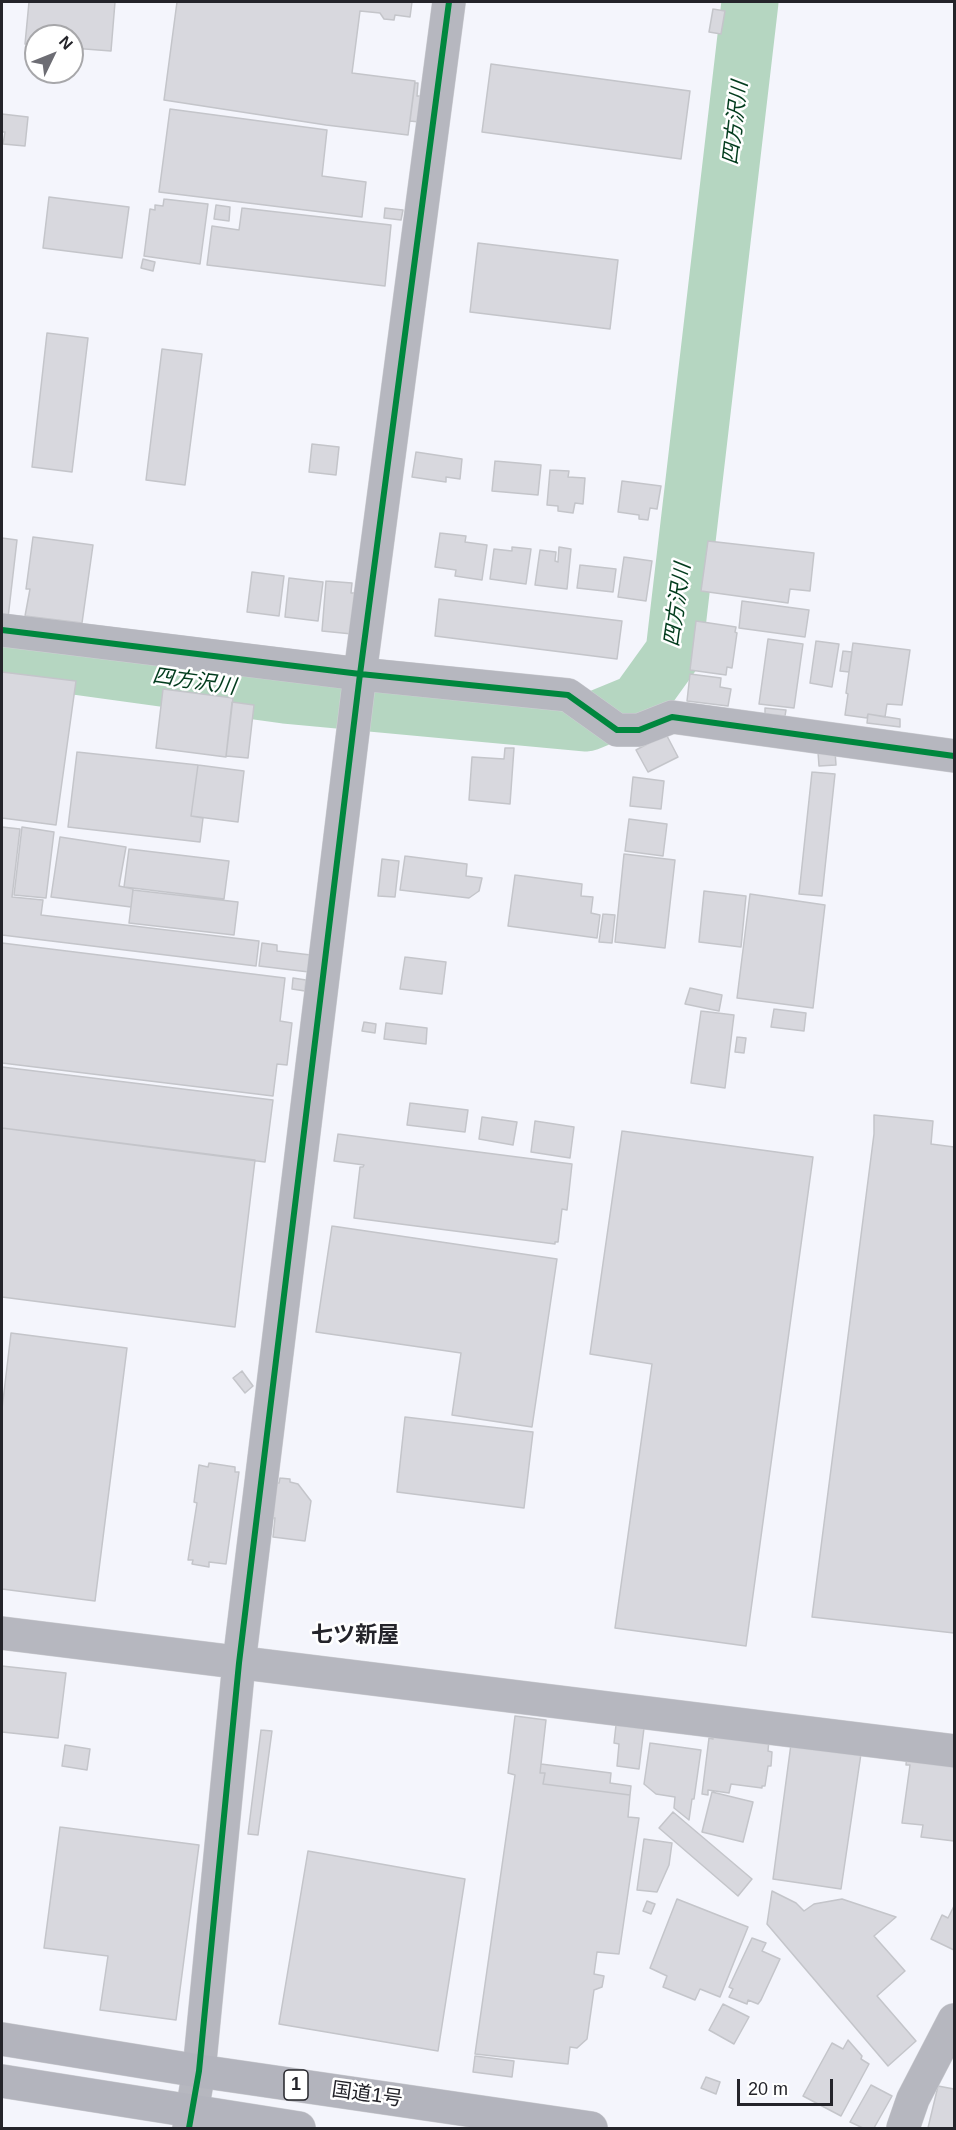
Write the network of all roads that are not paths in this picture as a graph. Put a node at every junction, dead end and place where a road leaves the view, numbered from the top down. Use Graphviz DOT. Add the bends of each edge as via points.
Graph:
graph roads {
  1 [pos="449,2"];
  2 [pos="2,630"];
  3 [pos="360,674"];
  4 [pos="954,756"];
  5 [pos="2,1633"];
  6 [pos="239,1663"];
  7 [pos="954,1751"];
  8 [pos="954,2020"];
  9 [pos="2,2038"];
  10 [pos="199,2071"];
  11 [pos="2,2081"];
  12 [pos="190,2120"];
  13 [pos="299,2128"];
  14 [pos="591,2128"];
  15 [pos="903,2128"];
  1 -- 3 [label="street"];
  2 -- 3 [label="street"];
  3 -- 4 [label="street" via="568,695 617,730 639,730 672,717"];
  3 -- 6 [label="street"];
  5 -- 6 [label="street"];
  6 -- 7 [label="street"];
  6 -- 10 [label="street"];
  8 -- 15 [label="street" via="913,2099"];
  9 -- 10 [label="highway, 国道1号 / 1"];
  10 -- 12 [label="street"];
  10 -- 14 [label="highway, 国道1号 / 1"];
  11 -- 12 [label="highway, 1"];
  12 -- 13 [label="highway, 1"];
}
